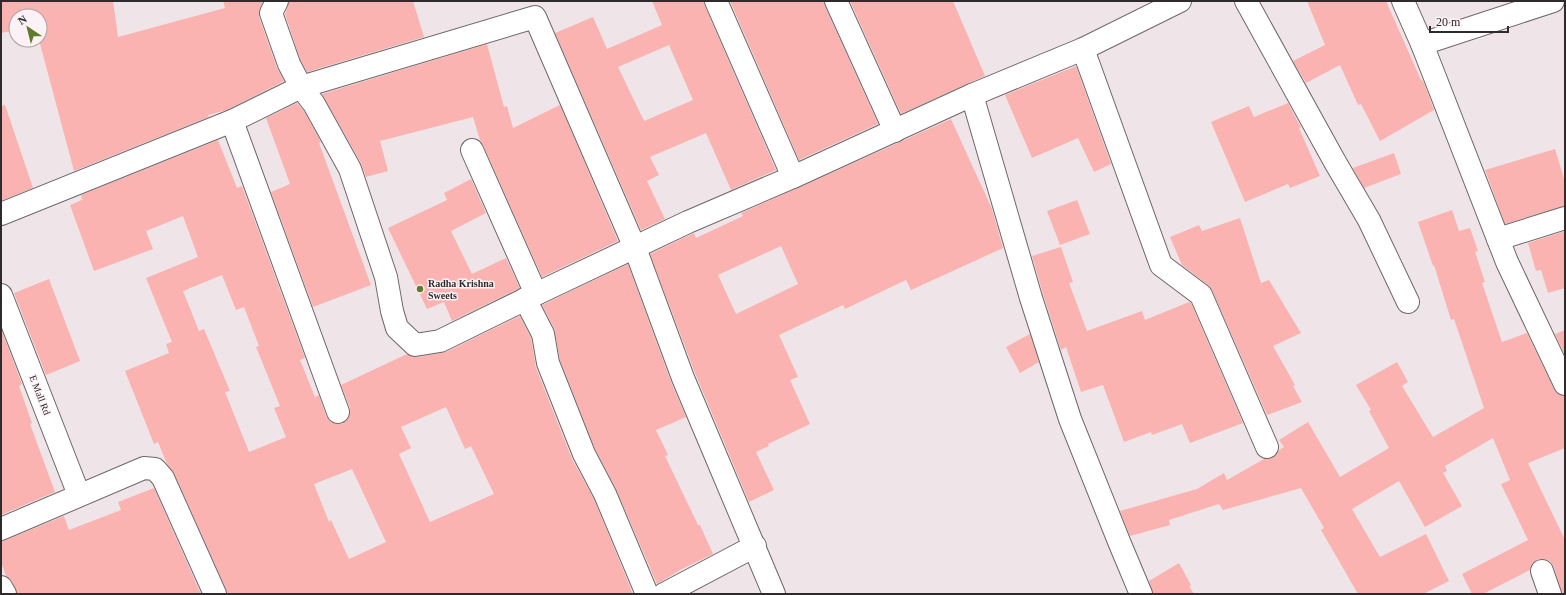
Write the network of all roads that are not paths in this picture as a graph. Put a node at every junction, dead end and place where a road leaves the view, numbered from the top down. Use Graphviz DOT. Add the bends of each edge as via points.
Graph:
graph roads {
  1 [pos="277,1"];
  2 [pos="716,1"];
  3 [pos="836,1"];
  4 [pos="1180,1"];
  5 [pos="1246,1"];
  6 [pos="1403,1"];
  7 [pos="1553,1"];
  8 [pos="1422,44"];
  9 [pos="1083,48"];
  10 [pos="301,87"];
  11 [pos="972,95"];
  12 [pos="232,121"];
  13 [pos="894,130"];
  14 [pos="472,150"];
  15 [pos="793,177"];
  16 [pos="1,214"];
  17 [pos="1565,218"];
  18 [pos="1498,239"];
  19 [pos="635,248"];
  20 [pos="1,295"];
  21 [pos="531,296"];
  22 [pos="1408,302"];
  23 [pos="1565,384"];
  24 [pos="338,412"];
  25 [pos="1267,447"];
  26 [pos="79,495"];
  27 [pos="1,528"];
  28 [pos="755,546"];
  29 [pos="1542,571"];
  30 [pos="1,587"];
  31 [pos="5,594"];
  32 [pos="214,594"];
  33 [pos="647,594"];
  34 [pos="664,594"];
  35 [pos="774,594"];
  36 [pos="1141,594"];
  37 [pos="1550,594"];
  1 -- 10 [label="street" via="271,13 289,64"];
  2 -- 15 [label="street"];
  3 -- 13 [label="street"];
  4 -- 9 [label="street"];
  5 -- 22 [label="street" via="1369,220"];
  6 -- 8 [label="street"];
  7 -- 8 [label="street"];
  8 -- 18 [label="street"];
  9 -- 11 [label="street"];
  9 -- 25 [label="street" via="1161,265 1200,295"];
  10 -- 12 [label="street"];
  10 -- 19 [label="street" via="535,17"];
  10 -- 21 [label="street" via="314,104 350,169 386,277 397,328 415,345 440,341"];
  11 -- 13 [label="street"];
  11 -- 36 [label="street" via="1031,298 1070,419"];
  12 -- 16 [label="street"];
  12 -- 24 [label="street"];
  13 -- 15 [label="street"];
  14 -- 21 [label="street"];
  15 -- 19 [label="street"];
  17 -- 18 [label="street"];
  18 -- 23 [label="street"];
  19 -- 21 [label="street"];
  19 -- 28 [label="street" via="684,378"];
  20 -- 26 [label="street, E Mall Rd"];
  21 -- 33 [label="street" via="547,349 548,363 584,454 605,494"];
  26 -- 27 [label="street"];
  26 -- 32 [label="street" via="144,468 155,469 163,478"];
  28 -- 34 [label="street"];
  28 -- 35 [label="street"];
  29 -- 37 [label="street"];
  30 -- 31 [label="street"];
}
